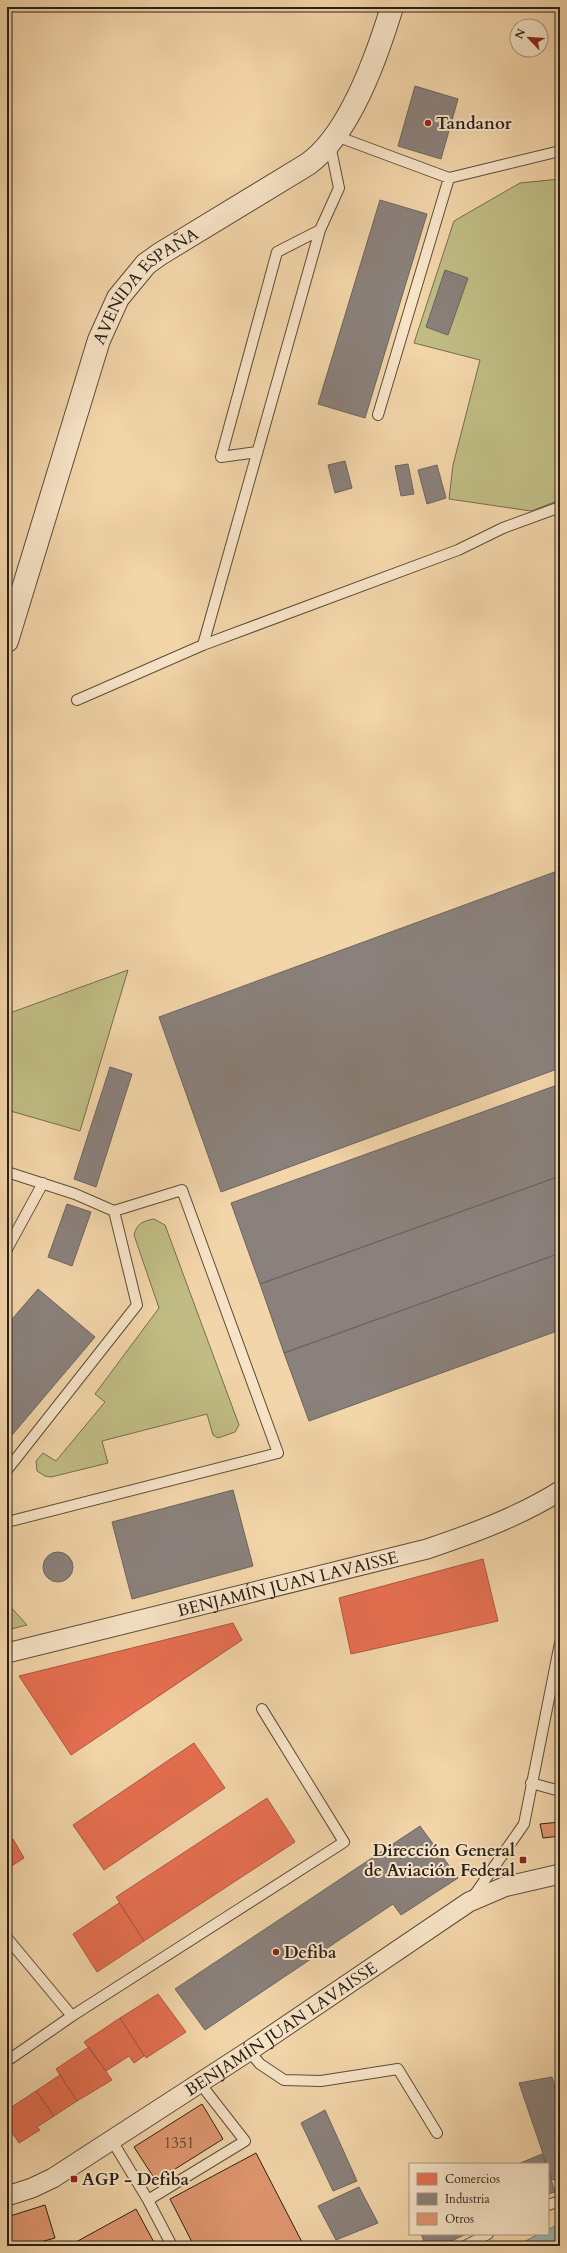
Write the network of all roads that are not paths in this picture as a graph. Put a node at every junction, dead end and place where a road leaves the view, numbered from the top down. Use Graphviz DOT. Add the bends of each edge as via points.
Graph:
graph roads {
  1 [pos="392,7"];
  2 [pos="333,141"];
  3 [pos="560,151"];
  4 [pos="449,178"];
  5 [pos="320,230"];
  6 [pos="378,415"];
  7 [pos="258,452"];
  8 [pos="560,507"];
  9 [pos="7,641"];
  10 [pos="204,645"];
  11 [pos="77,700"];
  12 [pos="7,1172"];
  13 [pos="42,1183"];
  14 [pos="114,1211"];
  15 [pos="7,1249"];
  16 [pos="7,1470"];
  17 [pos="560,1491"];
  18 [pos="7,1522"];
  19 [pos="560,1643"];
  20 [pos="7,1652"];
  21 [pos="262,1709"];
  22 [pos="531,1782"];
  23 [pos="560,1791"];
  24 [pos="560,1874"];
  25 [pos="469,1902"];
  26 [pos="7,1938"];
  27 [pos="72,2016"];
  28 [pos="249,2051"];
  29 [pos="7,2061"];
  30 [pos="199,2082"];
  31 [pos="437,2133"];
  32 [pos="111,2139"];
  33 [pos="7,2196"];
  34 [pos="148,2200"];
  35 [pos="560,2201"];
  36 [pos="549,2205"];
  37 [pos="486,2235"];
  38 [pos="172,2246"];
  39 [pos="465,2246"];
  1 -- 2 [label="street, AVENIDA ESPAÑA" via="367,75"];
  2 -- 4 [label="lane"];
  2 -- 5 [label="lane" via="339,188"];
  2 -- 9 [label="street, AVENIDA ESPAÑA" via="308,164 160,254 137,274 118,298 99,340"];
  3 -- 4 [label="lane"];
  4 -- 6 [label="lane"];
  5 -- 7 [label="lane"];
  5 -- 7 [label="lane" via="277,252 221,458"];
  7 -- 10 [label="lane"];
  8 -- 10 [label="lane" via="503,528 458,550"];
  10 -- 11 [label="lane"];
  12 -- 13 [label="lane"];
  13 -- 14 [label="lane"];
  13 -- 15 [label="lane"];
  14 -- 16 [label="lane" via="137,1306"];
  14 -- 18 [label="lane" via="182,1190 278,1453"];
  17 -- 20 [label="street, BENJAMÍN JUAN LAVAISSE" via="487,1529 427,1549"];
  19 -- 22 [label="lane"];
  21 -- 27 [label="lane" via="344,1842"];
  22 -- 23 [label="lane"];
  22 -- 25 [label="lane" via="524,1824"];
  24 -- 25 [label="street, BENJAMÍN JUAN LAVAISSE" via="504,1887"];
  25 -- 28 [label="street, BENJAMÍN JUAN LAVAISSE"];
  26 -- 27 [label="lane"];
  27 -- 29 [label="lane"];
  28 -- 30 [label="street, BENJAMÍN JUAN LAVAISSE"];
  28 -- 31 [label="lane" via="260,2064 284,2080 321,2081 398,2069"];
  30 -- 32 [label="street, BENJAMÍN JUAN LAVAISSE"];
  30 -- 34 [label="lane" via="245,2141"];
  32 -- 33 [label="street, BENJAMÍN JUAN LAVAISSE" via="42,2184"];
  32 -- 34 [label="lane"];
  34 -- 38 [label="lane"];
  35 -- 36 [label="lane"];
  37 -- 39 [label="lane"];
}
